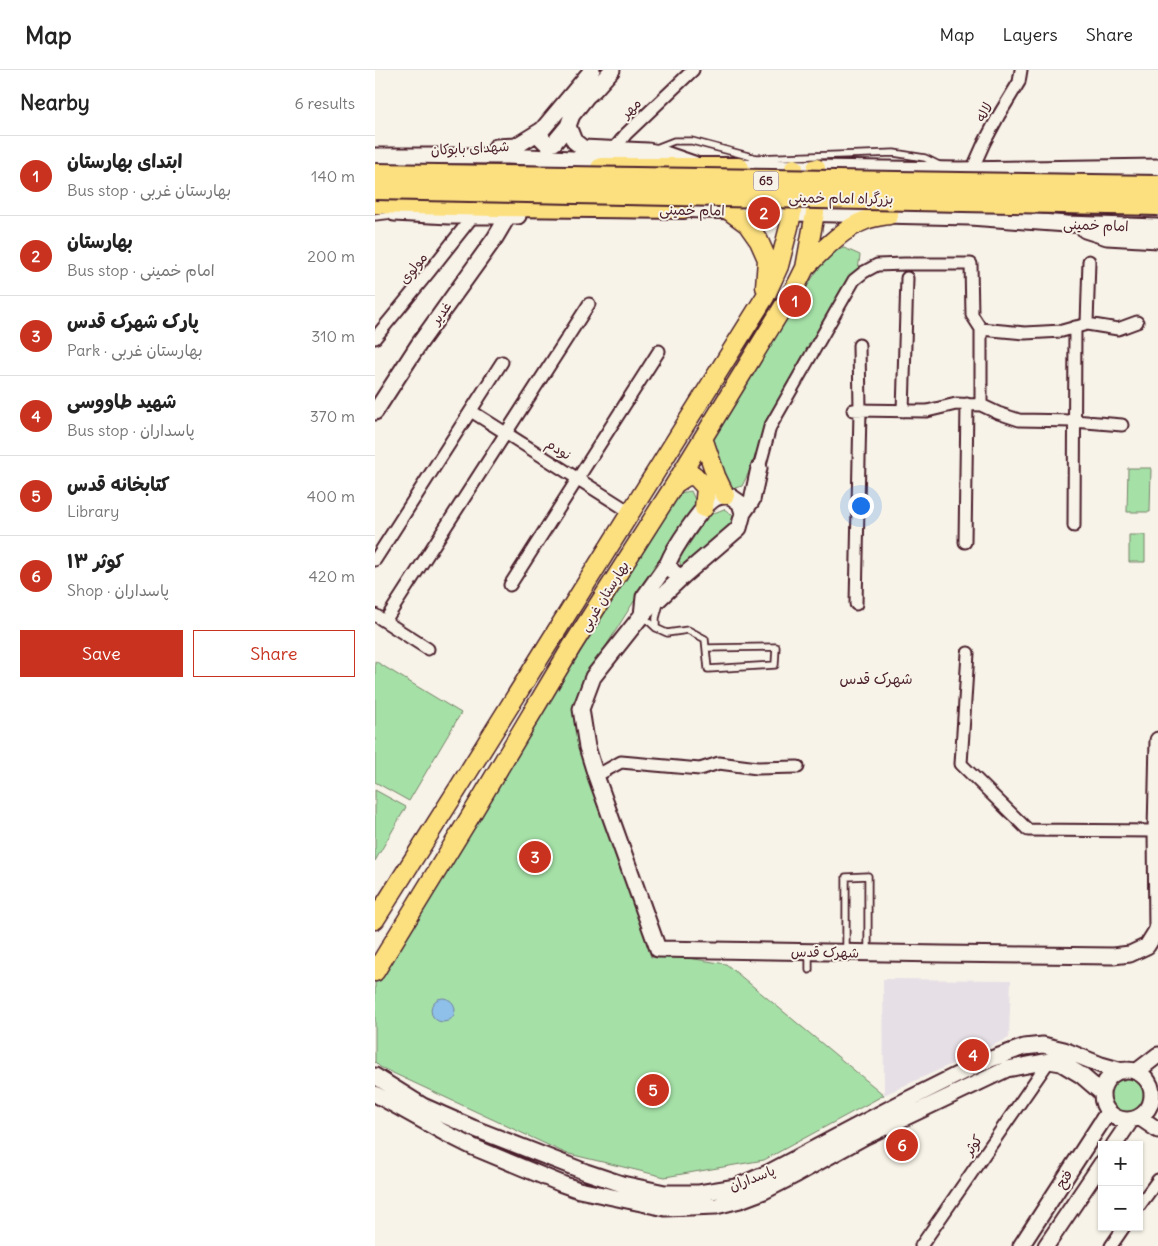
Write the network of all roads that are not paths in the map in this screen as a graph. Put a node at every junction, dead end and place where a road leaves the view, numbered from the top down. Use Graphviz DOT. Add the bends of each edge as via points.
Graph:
graph roads {
  1 [pos="592,70"];
  2 [pos="611,70"];
  3 [pos="693,70"];
  4 [pos="1021,70"];
  5 [pos="568,126"];
  6 [pos="542,130"];
  7 [pos="614,149"];
  8 [pos="648,150"];
  9 [pos="375,155"];
  10 [pos="701,166"];
  11 [pos="1158,167"];
  12 [pos="739,168"];
  13 [pos="794,168"];
  14 [pos="816,168"];
  15 [pos="375,169"];
  16 [pos="1036,169"];
  17 [pos="947,170"];
  18 [pos="972,170"];
  19 [pos="375,174"];
  20 [pos="1158,186"];
  21 [pos="375,189"];
  22 [pos="375,203"];
  23 [pos="1158,205"];
  24 [pos="684,208"];
  25 [pos="728,210"];
  26 [pos="375,212"];
  27 [pos="815,213"];
  28 [pos="411,214"];
  29 [pos="792,214"];
  30 [pos="889,215"];
  31 [pos="473,216"];
  32 [pos="508,216"];
  33 [pos="375,217"];
  34 [pos="1039,222"];
  35 [pos="1067,224"];
  36 [pos="1158,227"];
  37 [pos="1158,240"];
  38 [pos="1089,261"];
  39 [pos="805,268"];
  40 [pos="907,278"];
  41 [pos="765,296"];
  42 [pos="589,304"];
  43 [pos="752,317"];
  44 [pos="1137,322"];
  45 [pos="1087,324"];
  46 [pos="1075,327"];
  47 [pos="771,328"];
  48 [pos="981,328"];
  49 [pos="375,338"];
  50 [pos="859,345"];
  51 [pos="659,352"];
  52 [pos="502,362"];
  53 [pos="967,404"];
  54 [pos="981,405"];
  55 [pos="857,410"];
  56 [pos="471,411"];
  57 [pos="903,411"];
  58 [pos="375,412"];
  59 [pos="1074,421"];
  60 [pos="1123,424"];
  61 [pos="506,433"];
  62 [pos="703,438"];
  63 [pos="759,468"];
  64 [pos="578,479"];
  65 [pos="675,484"];
  66 [pos="730,497"];
  67 [pos="704,508"];
  68 [pos="630,512"];
  69 [pos="743,513"];
  70 [pos="1073,526"];
  71 [pos="965,542"];
  72 [pos="375,560"];
  73 [pos="668,563"];
  74 [pos="683,576"];
  75 [pos="510,585"];
  76 [pos="663,595"];
  77 [pos="856,604"];
  78 [pos="642,615"];
  79 [pos="380,618"];
  80 [pos="656,628"];
  81 [pos="706,648"];
  82 [pos="428,649"];
  83 [pos="968,653"];
  84 [pos="1158,740"];
  85 [pos="798,767"];
  86 [pos="597,776"];
  87 [pos="452,798"];
  88 [pos="473,812"];
  89 [pos="1156,831"];
  90 [pos="375,920"];
  91 [pos="809,952"];
  92 [pos="846,953"];
  93 [pos="868,953"];
  94 [pos="809,970"];
  95 [pos="375,972"];
  96 [pos="1158,1055"];
  97 [pos="1049,1061"];
  98 [pos="1129,1072"];
  99 [pos="375,1076"];
  100 [pos="1102,1093"];
  101 [pos="1155,1093"];
  102 [pos="375,1094"];
  103 [pos="1108,1112"];
  104 [pos="1135,1118"];
  105 [pos="1158,1130"];
  106 [pos="1117,1141"];
  107 [pos="556,1160"];
  108 [pos="1098,1169"];
  109 [pos="586,1172"];
  110 [pos="548,1178"];
  111 [pos="1158,1180"];
  112 [pos="579,1190"];
  113 [pos="1143,1201"];
  114 [pos="1122,1231"];
  115 [pos="921,1246"];
  116 [pos="1021,1246"];
  117 [pos="1046,1246"];
  118 [pos="1111,1246"];
  1 -- 6 [label="main road, شهدای بابوکان"];
  2 -- 5 [label="main road" via="572,115"];
  3 -- 7 [label="street, مهر"];
  4 -- 18 [label="street, لاله" via="1019,82 984,142"];
  5 -- 6 [label="main road" via="554,143 547,144 541,138"];
  5 -- 7 [label="main road" via="574,141 583,148"];
  6 -- 9 [label="main road, شهدای بابوکان" via="516,146"];
  7 -- 8 [label="main road"];
  8 -- 10 [label="main road"];
  8 -- 17 [label="lane" via="674,141 692,141 756,158 894,153 925,158"];
  9 -- 10 [label="main road" via="507,156"];
  10 -- 12 [label="main road"];
  11 -- 16 [label="main road"];
  12 -- 13 [label="main road"];
  12 -- 15 [label="highway"];
  13 -- 14 [label="main road"];
  13 -- 29 [label="main road, بهارستان غربی"];
  14 -- 17 [label="main road"];
  14 -- 27 [label="main road, بهارستان غربی"];
  16 -- 18 [label="main road"];
  16 -- 34 [label="main road" via="1015,181 1009,196 1014,205"];
  17 -- 18 [label="main road"];
  19 -- 20 [label="highway, بزرگراه امام خمینی / 65, bridge"];
  21 -- 23 [label="highway, بزرگراه امام خمینی / 65, bridge"];
  22 -- 24 [label="highway"];
  24 -- 25 [label="main road, امام خمینی"];
  24 -- 32 [label="main road, امام خمینی"];
  25 -- 29 [label="main road, امام خمینی"];
  25 -- 41 [label="main road" via="747,224 767,258"];
  26 -- 28 [label="main road, امام خمینی"];
  27 -- 29 [label="main road, امام خمینی"];
  27 -- 30 [label="main road, امام خمینی"];
  27 -- 39 [label="main road, بهارستان غربی"];
  28 -- 31 [label="main road, امام خمینی"];
  28 -- 33 [label="lane"];
  29 -- 41 [label="main road, بهارستان غربی" via="779,266"];
  30 -- 34 [label="main road, امام خمینی"];
  30 -- 39 [label="main road" via="867,220 847,230"];
  31 -- 32 [label="main road, امام خمینی"];
  31 -- 49 [label="street, مولوی"];
  32 -- 58 [label="main road, غدیر"];
  34 -- 35 [label="main road, امام خمینی"];
  35 -- 36 [label="main road, امام خمینی"];
  35 -- 37 [label="main road" via="1107,237"];
  38 -- 45 [label="street"];
  39 -- 47 [label="main road, بهارستان غربی"];
  40 -- 57 [label="street"];
  41 -- 43 [label="main road, بهارستان غربی"];
  42 -- 61 [label="street"];
  43 -- 47 [label="main road" via="760,315 768,319"];
  43 -- 68 [label="main road, بهارستان غربی"];
  44 -- 45 [label="street" via="1118,329"];
  45 -- 46 [label="street"];
  46 -- 48 [label="street" via="1025,333"];
  46 -- 59 [label="street"];
  47 -- 62 [label="main road, بهارستان غربی"];
  48 -- 54 [label="street"];
  48 -- 63 [label="street" via="972,315 971,264 877,265 864,272 854,280 770,428"];
  50 -- 55 [label="street"];
  51 -- 64 [label="street"];
  52 -- 56 [label="street"];
  53 -- 54 [label="street"];
  53 -- 57 [label="street" via="927,411"];
  53 -- 71 [label="street"];
  54 -- 59 [label="street" via="1019,420"];
  55 -- 57 [label="street"];
  55 -- 77 [label="street"];
  56 -- 61 [label="street, نودم"];
  56 -- 72 [label="street"];
  59 -- 60 [label="street"];
  59 -- 70 [label="street"];
  61 -- 64 [label="street, نودم"];
  61 -- 79 [label="street"];
  62 -- 65 [label="main road, بهارستان غربی"];
  62 -- 66 [label="main road" via="715,476"];
  63 -- 66 [label="main road" via="750,483"];
  63 -- 69 [label="main road" via="752,500"];
  64 -- 68 [label="street, نودم"];
  64 -- 75 [label="street"];
  65 -- 67 [label="main road" via="686,477 697,477 706,488"];
  65 -- 88 [label="main road, بهارستان غربی" via="572,646"];
  66 -- 67 [label="main road" via="714,499"];
  66 -- 69 [label="main road" via="740,503"];
  67 -- 73 [label="main road"];
  68 -- 87 [label="main road, بهارستان غربی"];
  69 -- 74 [label="main road" via="739,528"];
  73 -- 74 [label="main road" via="676,575"];
  73 -- 78 [label="main road" via="644,597"];
  74 -- 76 [label="main road, شهرک قدس"];
  76 -- 78 [label="main road, شهرک قدس"];
  76 -- 80 [label="lane"];
  78 -- 80 [label="lane"];
  78 -- 86 [label="main road, شهرک قدس" via="593,677 581,709 587,747"];
  79 -- 82 [label="street"];
  80 -- 81 [label="lane" via="667,633 688,630 705,639 708,669 775,665 776,647"];
  83 -- 89 [label="street" via="961,764 1028,830"];
  84 -- 89 [label="main road, شهرک قدس"];
  85 -- 86 [label="street" via="757,768 719,763 700,769 621,762"];
  86 -- 91 [label="main road, شهرک قدس" via="658,949"];
  87 -- 88 [label="main road"];
  87 -- 90 [label="main road, بهارستان غربی"];
  88 -- 95 [label="main road, بهارستان غربی"];
  89 -- 93 [label="main road, شهرک قدس" via="1157,930 1147,946 1130,954"];
  91 -- 92 [label="main road, شهرک قدس"];
  91 -- 94 [label="lane"];
  92 -- 93 [label="main road, شهرک قدس"];
  92 -- 93 [label="lane" via="847,877 869,876"];
  96 -- 98 [label="main road"];
  97 -- 100 [label="main road, پاسداران" via="1071,1068"];
  97 -- 112 [label="main road, پاسداران" via="1007,1069 739,1200 716,1206 665,1208"];
  97 -- 115 [label="street, کوثر"];
  98 -- 100 [label="main road" via="1113,1074"];
  98 -- 101 [label="main road" via="1143,1076"];
  98 -- 109 [label="main road, پاسداران" via="1064,1050 1024,1047 983,1062 736,1187 699,1193 665,1193"];
  99 -- 107 [label="main road, پاسداران" via="423,1106"];
  100 -- 103 [label="main road" via="1103,1105"];
  101 -- 104 [label="main road" via="1146,1112"];
  102 -- 110 [label="main road, پاسداران" via="459,1140"];
  103 -- 104 [label="main road" via="1123,1120"];
  103 -- 116 [label="main road, فتح"];
  104 -- 105 [label="main road"];
  104 -- 106 [label="main road"];
  107 -- 109 [label="main road, پاسداران"];
  107 -- 110 [label="main road" via="561,1170 557,1176"];
  108 -- 117 [label="main road, فتح"];
  109 -- 112 [label="main road" via="577,1182"];
  110 -- 112 [label="main road, پاسداران"];
  111 -- 113 [label="street"];
  114 -- 118 [label="street"];
}
